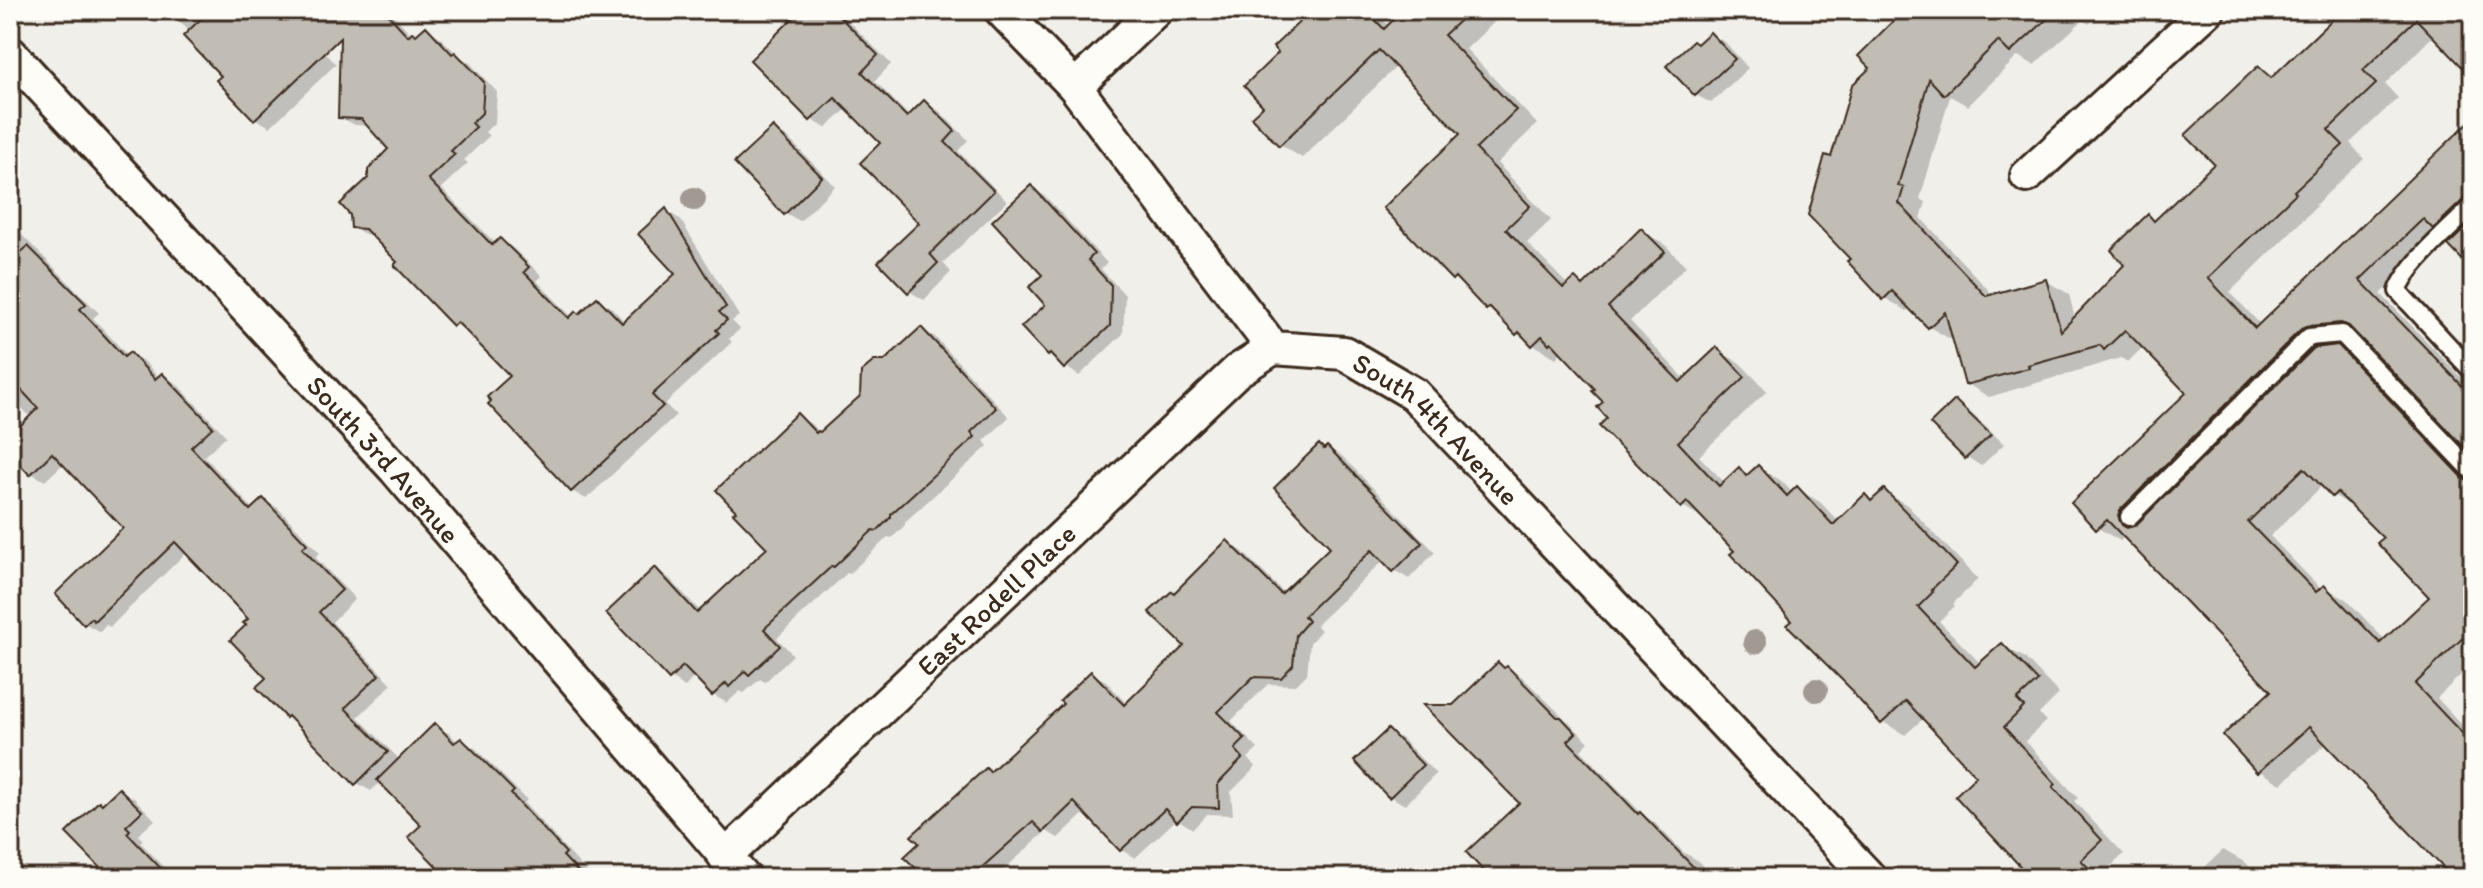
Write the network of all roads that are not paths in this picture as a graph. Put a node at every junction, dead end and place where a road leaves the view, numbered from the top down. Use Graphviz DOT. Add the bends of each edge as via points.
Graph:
graph roads {
  1 [pos="1001,10"];
  2 [pos="1156,10"];
  3 [pos="2208,10"];
  4 [pos="10,53"];
  5 [pos="1075,87"];
  6 [pos="2027,176"];
  7 [pos="2473,206"];
  8 [pos="1273,348"];
  9 [pos="2473,372"];
  10 [pos="2473,472"];
  11 [pos="2129,517"];
  12 [pos="734,868"];
  13 [pos="1870,878"];
  1 -- 5 [label="street"];
  2 -- 5 [label="street"];
  3 -- 6 [label="street"];
  4 -- 12 [label="street, South 3rd Avenue" via="395,469"];
  5 -- 8 [label="street"];
  7 -- 9 [label="lane" via="2417,263 2398,291"];
  8 -- 12 [label="street, East Rodell Place" via="1237,371"];
  8 -- 13 [label="street, South 4th Avenue" via="1344,353 1414,394"];
  10 -- 11 [label="lane" via="2342,334 2309,337"];
}
